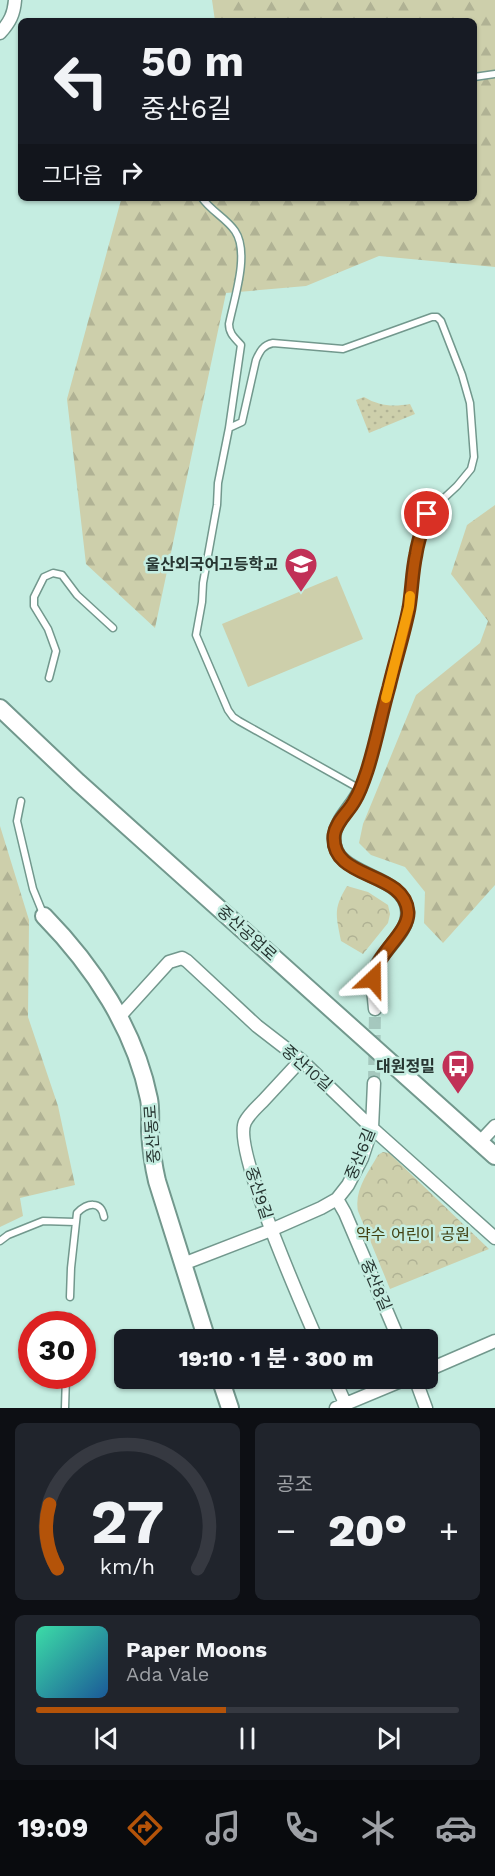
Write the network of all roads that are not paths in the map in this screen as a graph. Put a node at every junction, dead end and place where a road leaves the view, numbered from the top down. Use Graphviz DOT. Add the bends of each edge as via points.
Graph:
graph roads {
  1 [pos="15,0"];
  2 [pos="0,33"];
  3 [pos="495,74"];
  4 [pos="477,77"];
  5 [pos="204,201"];
  6 [pos="229,428"];
  7 [pos="113,628"];
  8 [pos="49,678"];
  9 [pos="0,708"];
  10 [pos="360,789"];
  11 [pos="21,801"];
  12 [pos="44,916"];
  13 [pos="375,1009"];
  14 [pos="120,1016"];
  15 [pos="301,1060"];
  16 [pos="374,1083"];
  17 [pos="495,1126"];
  18 [pos="372,1128"];
  19 [pos="480,1142"];
  20 [pos="495,1156"];
  21 [pos="337,1199"];
  22 [pos="104,1217"];
  23 [pos="75,1222"];
  24 [pos="271,1230"];
  25 [pos="495,1238"];
  26 [pos="0,1241"];
  27 [pos="183,1264"];
  28 [pos="70,1297"];
  29 [pos="204,1329"];
  30 [pos="312,1329"];
  31 [pos="394,1329"];
  32 [pos="495,1341"];
  33 [pos="438,1366"];
  34 [pos="66,1389"];
  35 [pos="224,1389"];
  36 [pos="337,1389"];
  37 [pos="383,1389"];
  38 [pos="419,1389"];
  39 [pos="342,1407"];
  40 [pos="65,1408"];
  41 [pos="230,1408"];
  42 [pos="426,1408"];
  1 -- 2 [label="street" via="15,12"];
  3 -- 4 [label="lane"];
  5 -- 6 [label="lane" via="235,231 242,253 229,324 231,335 242,345"];
  6 -- 10 [label="lane" via="197,642 233,717"];
  6 -- 10 [label="lane" via="242,422 256,360 266,345 273,342 343,349 432,317 441,321 470,403 474,457 471,469 457,486 427,514 416,552 409,607"];
  7 -- 8 [label="lane" via="78,596 62,575 44,577 34,606 56,651"];
  9 -- 19 [label="street, 중산공업로"];
  10 -- 13 [label="street" via="336,828 336,847 350,866 397,891 408,911 404,927 376,966"];
  11 -- 12 [label="lane" via="17,821 33,889"];
  12 -- 14 [label="street, 중산동로"];
  14 -- 15 [label="street, 중산10길" via="169,962 182,958"];
  14 -- 27 [label="street, 중산동로" via="150,1101 151,1156"];
  15 -- 18 [label="street, 중산10길"];
  15 -- 24 [label="street, 중산9길" via="244,1123 248,1160"];
  16 -- 18 [label="street, 중산6길"];
  17 -- 19 [label="street"];
  18 -- 21 [label="street, 중산6길" via="362,1158"];
  18 -- 25 [label="street, 중산10길"];
  19 -- 20 [label="street, 중산공업로"];
  21 -- 24 [label="street, 중산6길"];
  21 -- 31 [label="street, 중산8길"];
  22 -- 23 [label="lane" via="99,1206 92,1204 77,1213"];
  23 -- 26 [label="lane" via="44,1221"];
  23 -- 28 [label="lane"];
  24 -- 27 [label="street, 중산6길"];
  24 -- 30 [label="street, 중산9길"];
  27 -- 29 [label="street, 중산동로"];
  32 -- 33 [label="street"];
  34 -- 40 [label="lane"];
  35 -- 41 [label="street"];
  36 -- 39 [label="street"];
  37 -- 39 [label="street"];
  38 -- 42 [label="street"];
}
